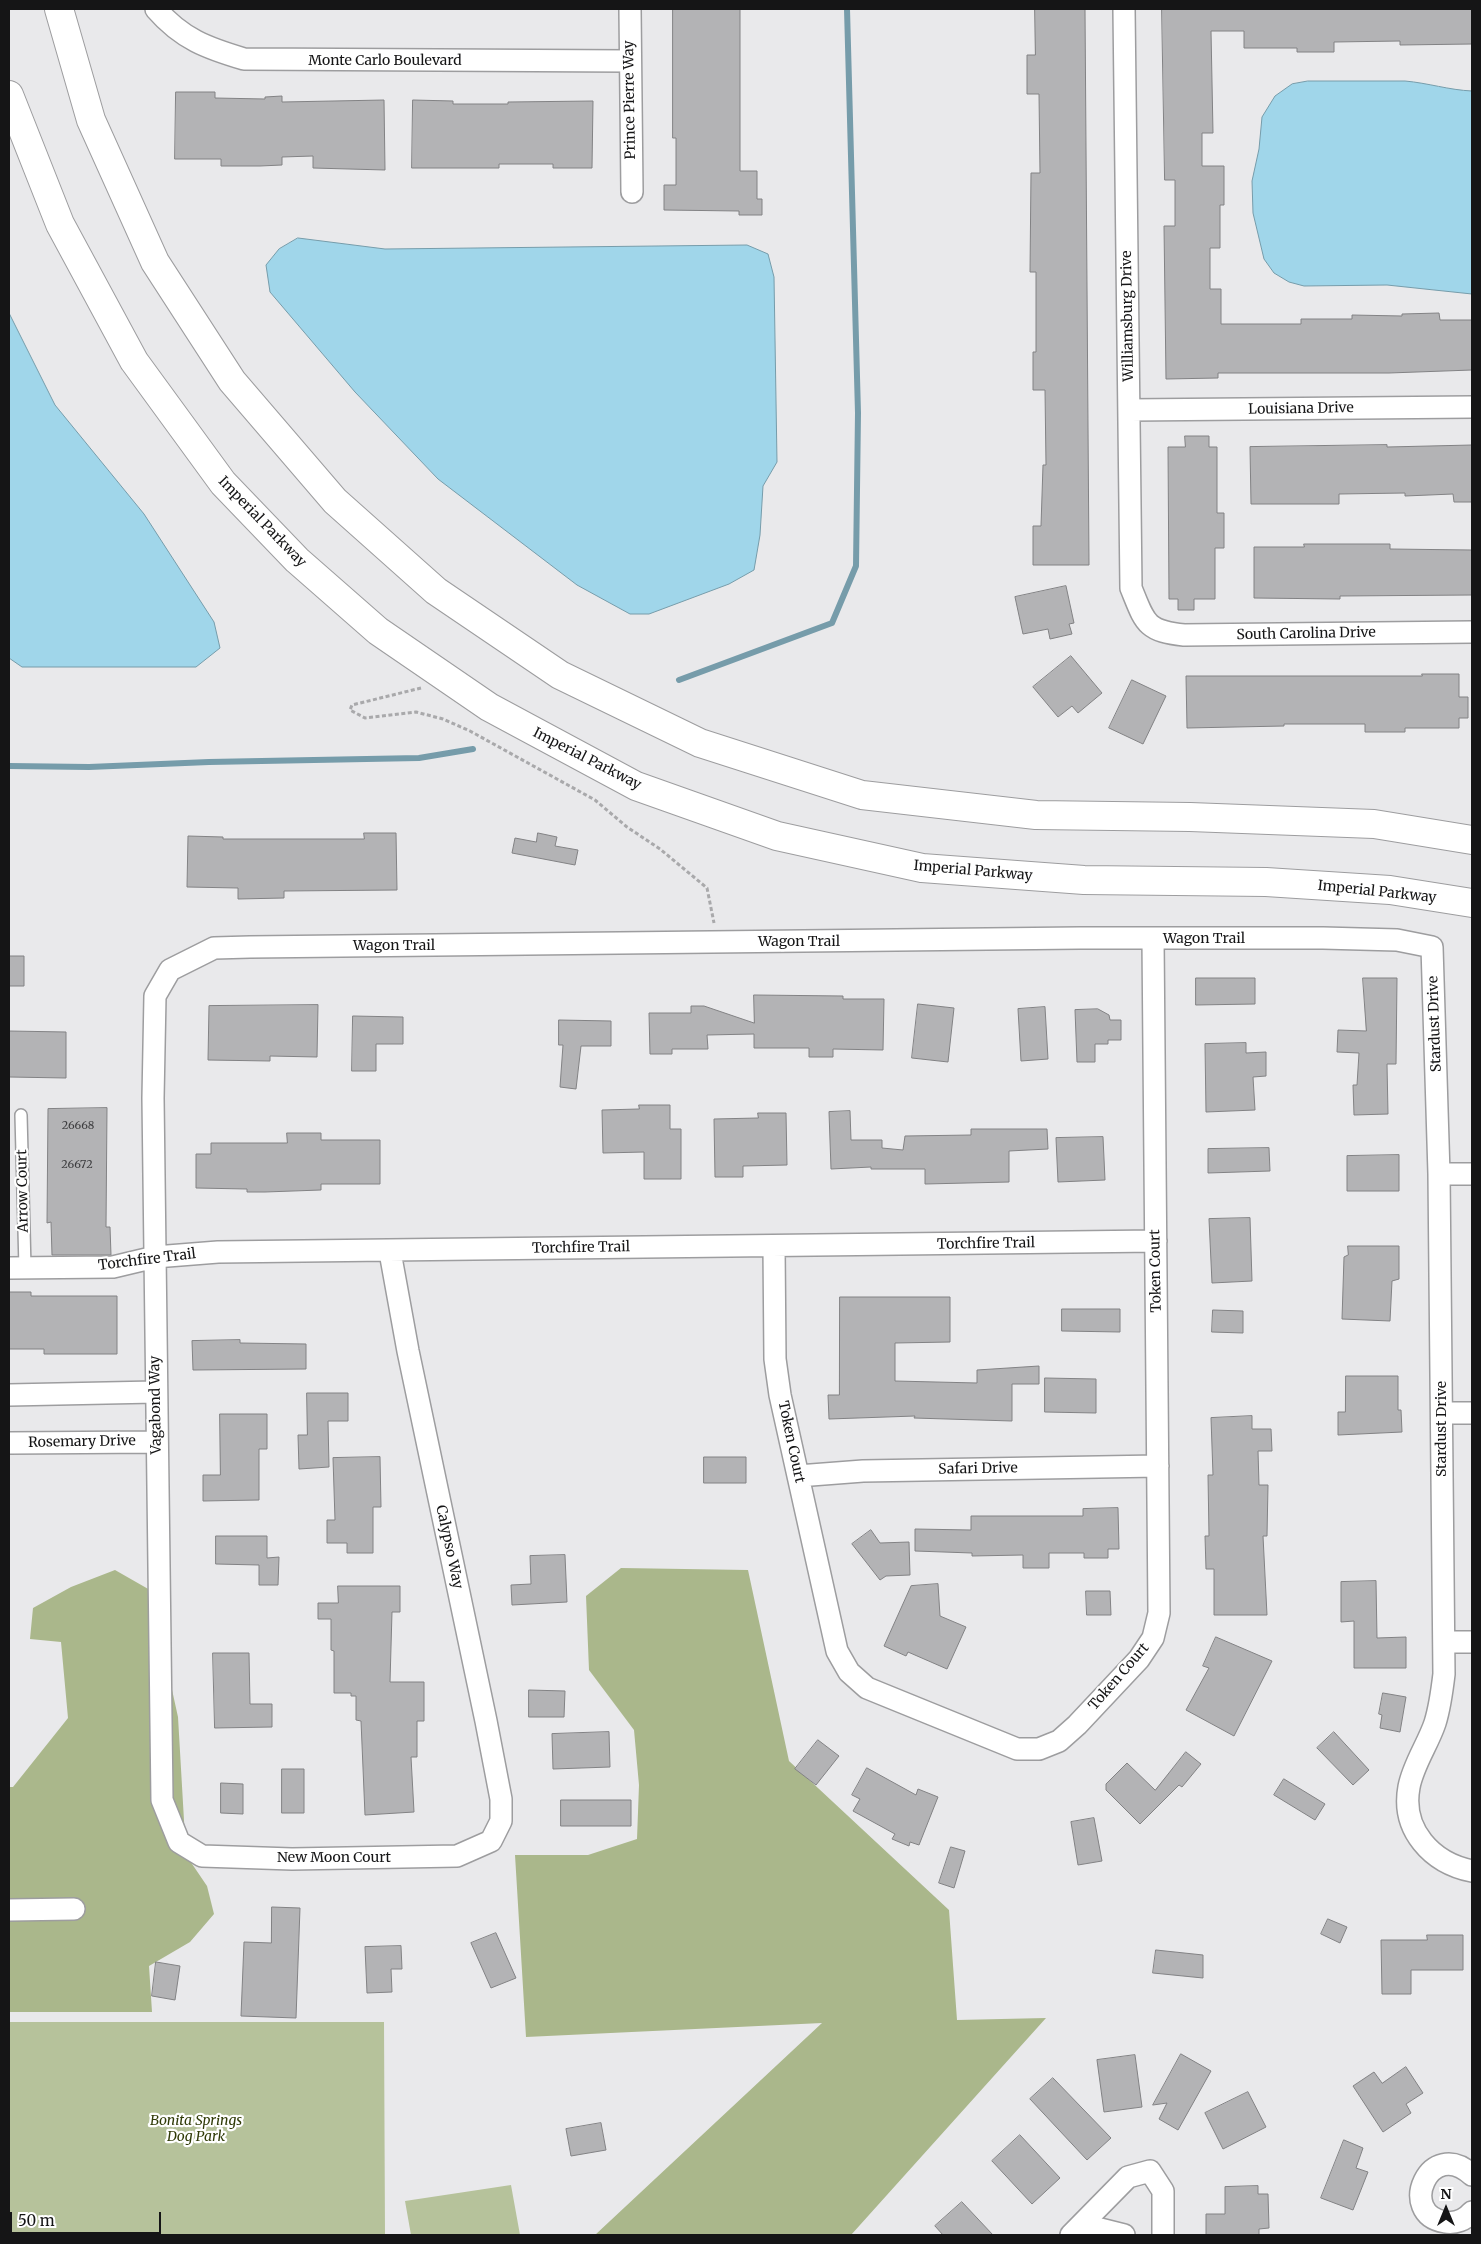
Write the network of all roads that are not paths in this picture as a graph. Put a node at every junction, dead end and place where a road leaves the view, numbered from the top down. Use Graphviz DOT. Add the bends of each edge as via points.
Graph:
graph roads {
  1 [pos="58,9"];
  2 [pos="156,9"];
  3 [pos="630,9"];
  4 [pos="1124,9"];
  5 [pos="630,61"];
  6 [pos="9,95"];
  7 [pos="632,192"];
  8 [pos="1472,407"];
  9 [pos="1130,410"];
  10 [pos="1144,621"];
  11 [pos="1472,632"];
  12 [pos="1472,840"];
  13 [pos="1472,903"];
  14 [pos="1153,939"];
  15 [pos="1432,947"];
  16 [pos="170,970"];
  17 [pos="21,1115"];
  18 [pos="1439,1174"];
  19 [pos="1472,1174"];
  20 [pos="1156,1241"];
  21 [pos="774,1247"];
  22 [pos="390,1252"];
  23 [pos="155,1257"];
  24 [pos="17,1268"];
  25 [pos="155,1392"];
  26 [pos="9,1395"];
  27 [pos="1442,1413"];
  28 [pos="1472,1413"];
  29 [pos="156,1442"];
  30 [pos="9,1443"];
  31 [pos="1158,1466"];
  32 [pos="798,1476"];
  33 [pos="1445,1642"];
  34 [pos="1472,1642"];
  35 [pos="491,1841"];
  36 [pos="179,1842"];
  37 [pos="1472,1871"];
  38 [pos="74,1909"];
  39 [pos="9,1910"];
  40 [pos="1472,2175"];
  41 [pos="1472,2212"];
  42 [pos="1450,2229"];
  43 [pos="1072,2235"];
  44 [pos="1124,2235"];
  45 [pos="1163,2235"];
  1 -- 12 [label="main road" via="91,120 155,262 232,382 335,501 436,591 560,675 700,743 862,795 1036,815 1374,824"];
  2 -- 5 [label="street, Monte Carlo Boulevard" via="188,38 244,59"];
  3 -- 5 [label="street, Prince Pierre Way"];
  4 -- 9 [label="street, Williamsburg Drive"];
  5 -- 7 [label="street, Prince Pierre Way"];
  6 -- 13 [label="main road, Imperial Parkway" via="60,224 134,361 223,483 297,560 378,631 489,707 636,786 777,836 922,868 1084,880 1294,884 1390,890"];
  8 -- 9 [label="street, Louisiana Drive"];
  9 -- 10 [label="street, Williamsburg Drive" via="1131,588"];
  10 -- 11 [label="street, South Carolina Drive" via="1162,633 1184,635"];
  14 -- 15 [label="street, Wagon Trail" via="1397,940"];
  14 -- 16 [label="street, Wagon Trail" via="214,948"];
  14 -- 20 [label="street, Token Court"];
  15 -- 18 [label="street, Stardust Drive"];
  16 -- 23 [label="street, Vagabond Way" via="155,996"];
  17 -- 24 [label="lane, Arrow Court"];
  18 -- 19 [label="street"];
  18 -- 27 [label="street, Stardust Drive"];
  20 -- 21 [label="street, Torchfire Trail"];
  20 -- 31 [label="street, Token Court"];
  21 -- 22 [label="street, Torchfire Trail"];
  21 -- 32 [label="street, Token Court" via="775,1359"];
  22 -- 23 [label="street, Torchfire Trail" via="218,1252"];
  22 -- 35 [label="street, Calypso Way" via="501,1799 501,1821"];
  23 -- 24 [label="street, Torchfire Trail" via="113,1267"];
  23 -- 25 [label="street, Vagabond Way"];
  25 -- 26 [label="street"];
  25 -- 29 [label="street, Vagabond Way"];
  27 -- 28 [label="street"];
  27 -- 33 [label="street, Stardust Drive"];
  29 -- 30 [label="street, Rosemary Drive"];
  29 -- 36 [label="street, Vagabond Way" via="162,1800"];
  31 -- 32 [label="street, Safari Drive" via="863,1471"];
  31 -- 32 [label="street, Token Court" via="1159,1614 1152,1638 1139,1659 1077,1724 1059,1741 1039,1749 1017,1749 965,1730 867,1688 848,1672 837,1651"];
  33 -- 34 [label="street"];
  33 -- 37 [label="street, Stardust Drive" via="1441,1698 1435,1722 1409,1786 1408,1812 1417,1835 1433,1855 1455,1868"];
  35 -- 36 [label="street, New Moon Court" via="457,1856 292,1859 202,1856"];
  38 -- 39 [label="street"];
  40 -- 42 [label="street" via="1457,2165 1448,2165 1434,2170 1423,2180 1421,2200 1425,2209"];
  41 -- 42 [label="street"];
  43 -- 44 [label="street" via="1096,2228"];
  43 -- 45 [label="street" via="1128,2177 1150,2171 1163,2191"];
}
